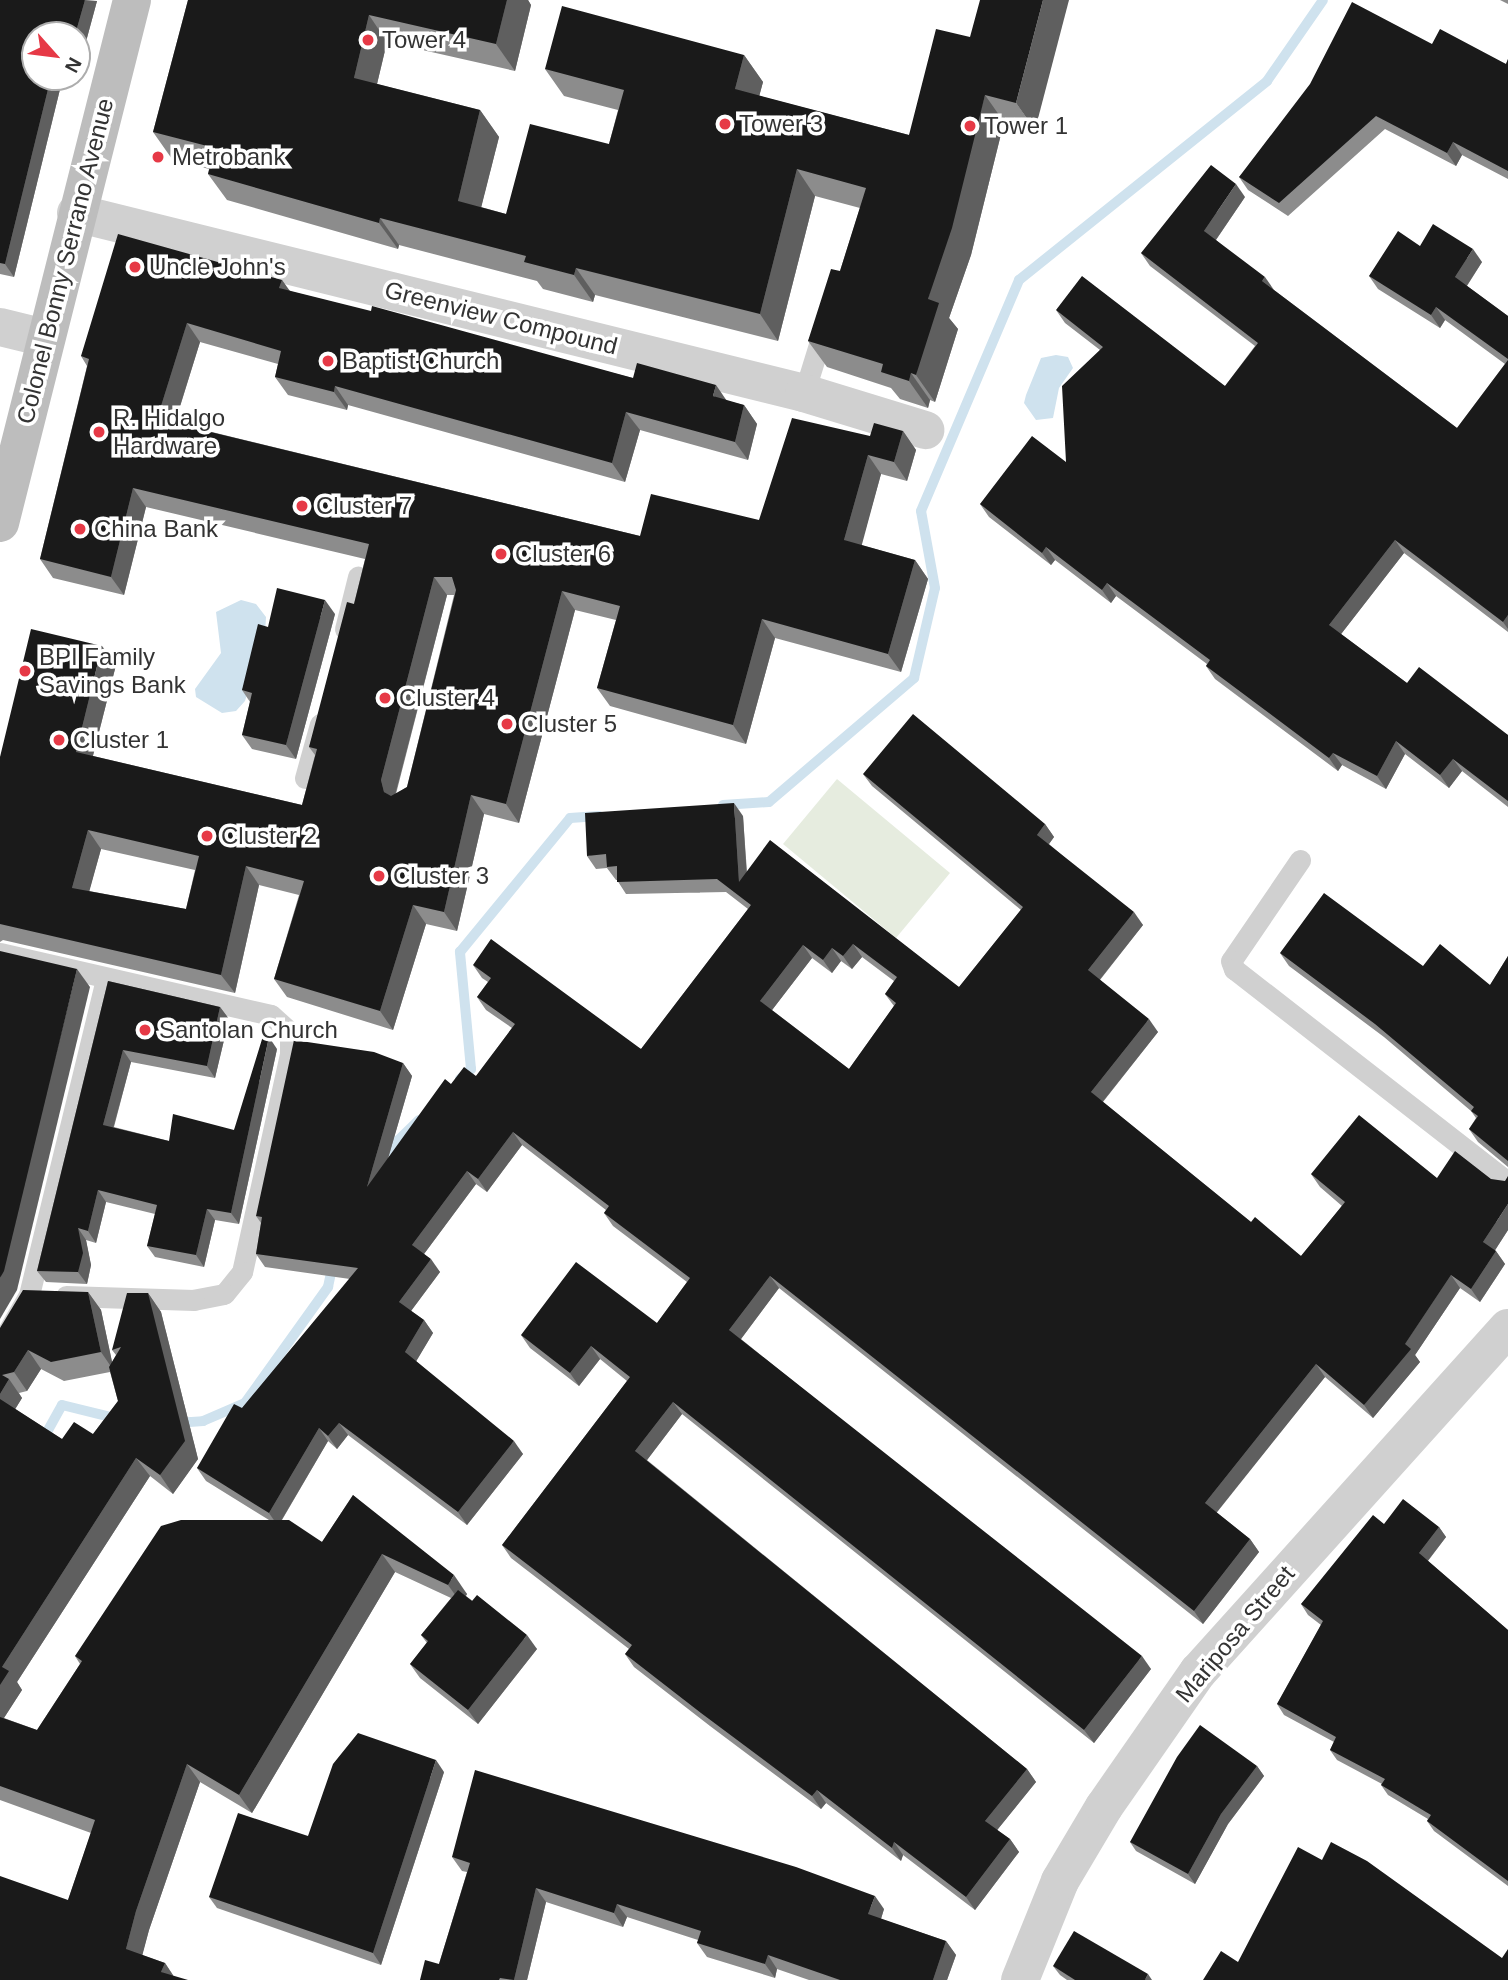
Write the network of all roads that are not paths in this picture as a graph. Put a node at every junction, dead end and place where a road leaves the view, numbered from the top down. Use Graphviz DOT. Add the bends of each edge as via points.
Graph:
graph roads {
  1 [pos="132,0"];
  2 [pos="76,213"];
  3 [pos="830,309"];
  4 [pos="0,327"];
  5 [pos="45,338"];
  6 [pos="804,393"];
  7 [pos="925,430"];
  8 [pos="6,476"];
  9 [pos="0,523"];
  10 [pos="358,576"];
  11 [pos="341,644"];
  12 [pos="327,697"];
  13 [pos="306,778"];
  14 [pos="1300,860"];
  15 [pos="0,953"];
  16 [pos="106,979"];
  17 [pos="1508,1182"];
  18 [pos="29,1295"];
  19 [pos="1508,1328"];
  20 [pos="0,1345"];
  21 [pos="1030,1976"];
  1 -- 2 [label="main road, Colonel Bonny Serrano Avenue"];
  2 -- 5 [label="main road, Colonel Bonny Serrano Avenue"];
  2 -- 6 [label="street, Greenview Compound"];
  3 -- 6 [label="lane"];
  4 -- 5 [label="street"];
  5 -- 8 [label="main road, Colonel Bonny Serrano Avenue"];
  6 -- 7 [label="street, Greenview Compound"];
  8 -- 9 [label="main road, Colonel Bonny Serrano Avenue"];
  10 -- 11 [label="lane"];
  12 -- 13 [label="lane"];
  14 -- 17 [label="lane" via="1231,961 1234,969"];
  15 -- 16 [label="lane"];
  16 -- 18 [label="lane"];
  16 -- 18 [label="lane" via="271,1015 290,1032 290,1054 242,1272 224,1294 194,1300"];
  18 -- 20 [label="lane"];
  19 -- 21 [label="street, Mariposa Street" via="1198,1672 1066,1870"];
}
